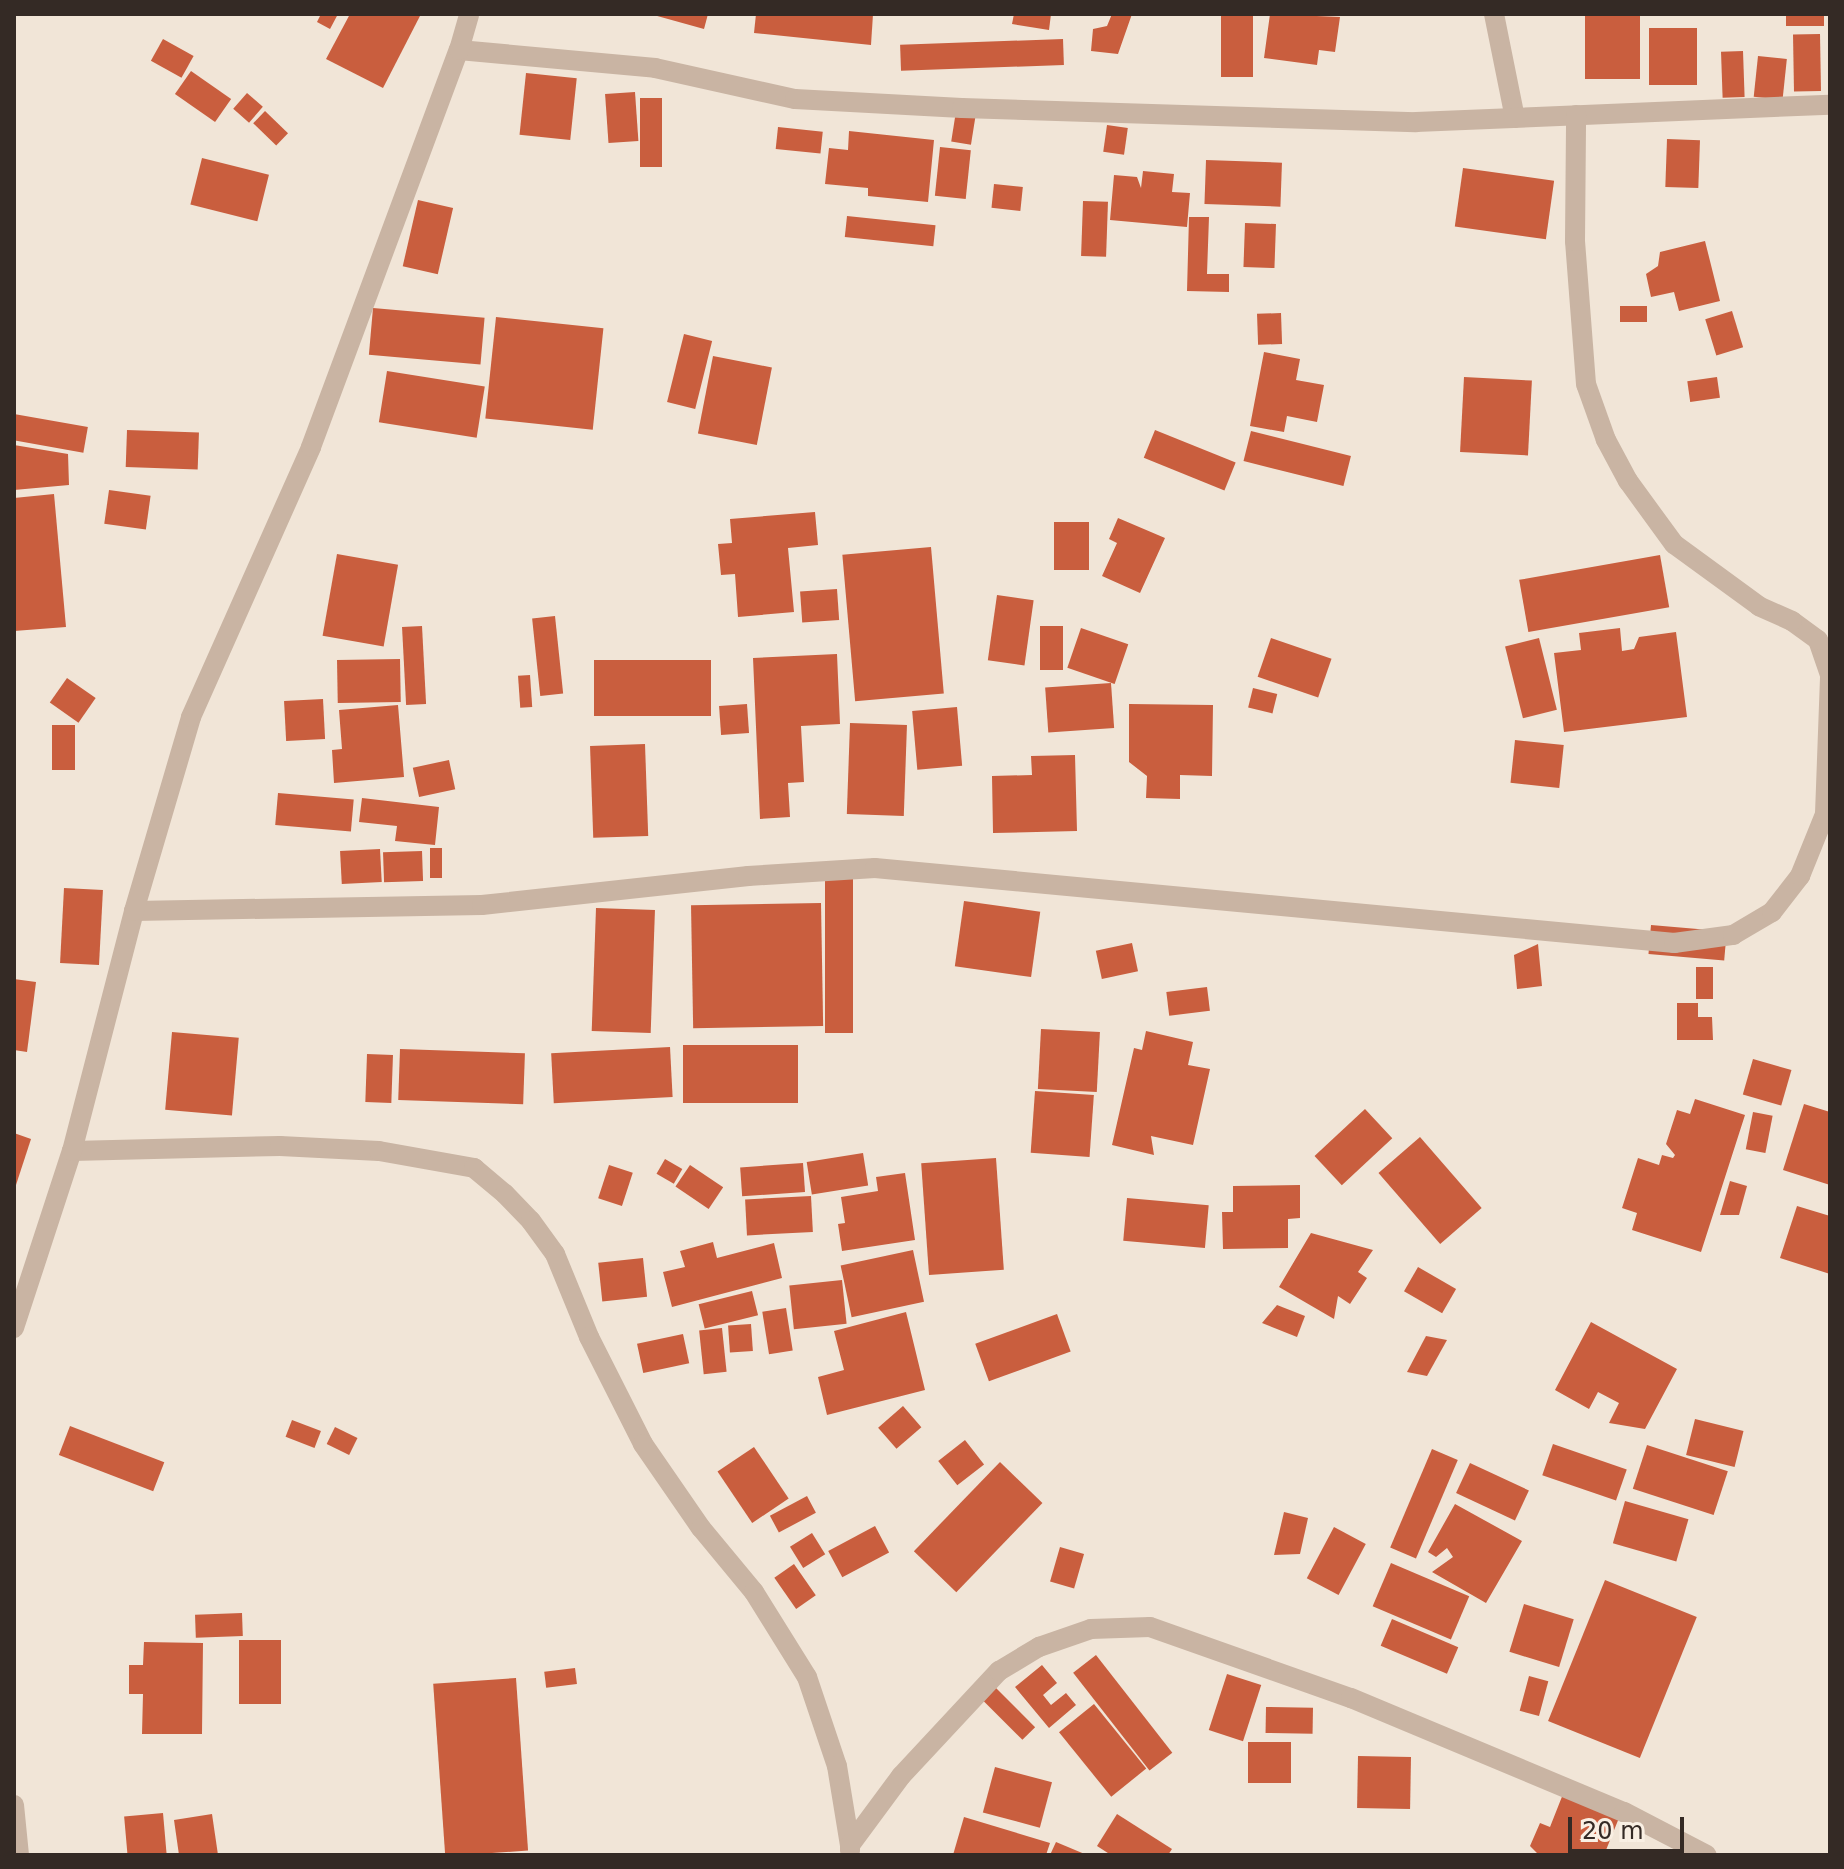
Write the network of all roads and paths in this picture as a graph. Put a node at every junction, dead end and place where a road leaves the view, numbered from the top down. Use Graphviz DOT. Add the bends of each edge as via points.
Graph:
graph roads {
  1 [pos="469,14"];
  2 [pos="1494,14"];
  3 [pos="459,50"];
  4 [pos="1830,105"];
  5 [pos="1576,115"];
  6 [pos="1515,118"];
  7 [pos="134,911"];
  8 [pos="72,1151"];
  9 [pos="14,1328"];
  10 [pos="14,1805"];
  11 [pos="850,1850"];
  12 [pos="19,1855"];
  13 [pos="1707,1855"];
  1 -- 3 [label="street"];
  2 -- 6 [label="street"];
  3 -- 6 [label="street" via="655,68 795,99 1416,122"];
  3 -- 7 [label="street" via="311,447 191,717"];
  4 -- 5 [label="street"];
  5 -- 6 [label="street"];
  5 -- 7 [label="street" via="1575,241 1586,384 1606,440 1628,481 1674,544 1759,606 1818,640 1830,675 1825,814 1800,876 1772,912 1733,935 1674,943 875,868 482,905"];
  7 -- 8 [label="street"];
  8 -- 9 [label="street"];
  8 -- 11 [label="street" via="280,1146 379,1151 474,1168 505,1194 555,1254 589,1337 643,1444 754,1592 807,1677 837,1766"];
  10 -- 12 [label="street"];
  11 -- 13 [label="street" via="901,1776 999,1671 1039,1647 1091,1629 1150,1627 1351,1698 1624,1812"];
}
